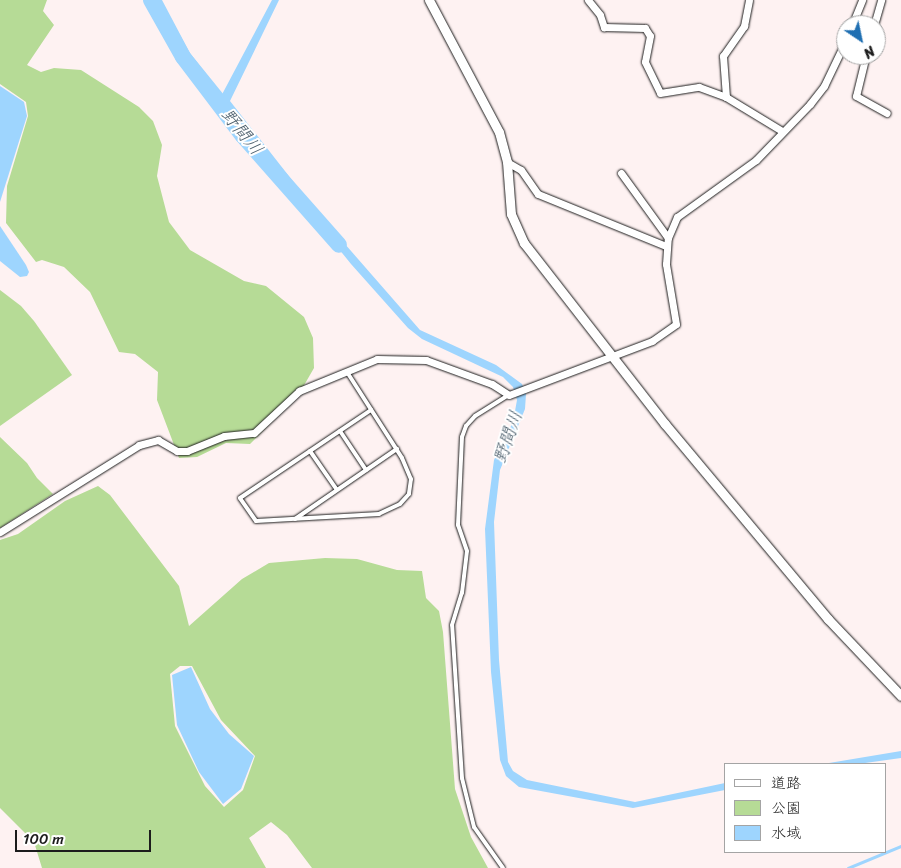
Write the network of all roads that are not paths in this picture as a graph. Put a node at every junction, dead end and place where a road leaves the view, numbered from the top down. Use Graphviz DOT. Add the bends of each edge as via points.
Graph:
graph roads {
  1 [pos="429,0"];
  2 [pos="588,0"];
  3 [pos="748,0"];
  4 [pos="862,0"];
  5 [pos="881,0"];
  6 [pos="856,15"];
  7 [pos="877,15"];
  8 [pos="836,61"];
  9 [pos="864,65"];
  10 [pos="726,97"];
  11 [pos="887,113"];
  12 [pos="782,131"];
  13 [pos="507,162"];
  14 [pos="621,173"];
  15 [pos="668,238"];
  16 [pos="666,246"];
  17 [pos="611,358"];
  18 [pos="345,370"];
  19 [pos="509,395"];
  20 [pos="371,410"];
  21 [pos="340,431"];
  22 [pos="396,449"];
  23 [pos="310,451"];
  24 [pos="366,470"];
  25 [pos="336,490"];
  26 [pos="293,520"];
  27 [pos="0,532"];
  28 [pos="901,696"];
  29 [pos="503,868"];
  1 -- 13 [label="street" via="499,132"];
  2 -- 10 [label="street" via="600,15 604,27 644,28 650,36 644,62 660,93 699,87"];
  3 -- 10 [label="street" via="744,26 723,56"];
  4 -- 6 [label="street"];
  5 -- 7 [label="street"];
  8 -- 12 [label="street" via="824,86"];
  9 -- 11 [label="street" via="856,96"];
  10 -- 12 [label="street"];
  12 -- 15 [label="street" via="756,160 677,217"];
  13 -- 16 [label="street" via="521,170 538,194"];
  13 -- 17 [label="street" via="508,194 516,228"];
  14 -- 15 [label="street"];
  15 -- 16 [label="street"];
  16 -- 17 [label="street" via="676,324 652,341"];
  17 -- 19 [label="street"];
  17 -- 28 [label="street" via="828,619"];
  18 -- 19 [label="street" via="377,359 426,360 492,384"];
  18 -- 20 [label="lane"];
  18 -- 27 [label="street" via="299,391 254,432 224,436 187,451 178,451 158,440 139,445"];
  19 -- 29 [label="lane" via="475,416 462,437 458,525 467,551 462,593 452,625 462,778 474,827"];
  20 -- 21 [label="lane"];
  20 -- 22 [label="lane"];
  21 -- 23 [label="lane"];
  21 -- 24 [label="lane"];
  22 -- 24 [label="lane"];
  22 -- 26 [label="lane" via="411,479 409,494 400,504 379,514"];
  23 -- 25 [label="lane"];
  23 -- 26 [label="lane" via="240,498 259,523"];
  24 -- 25 [label="lane"];
  25 -- 26 [label="lane"];
}
